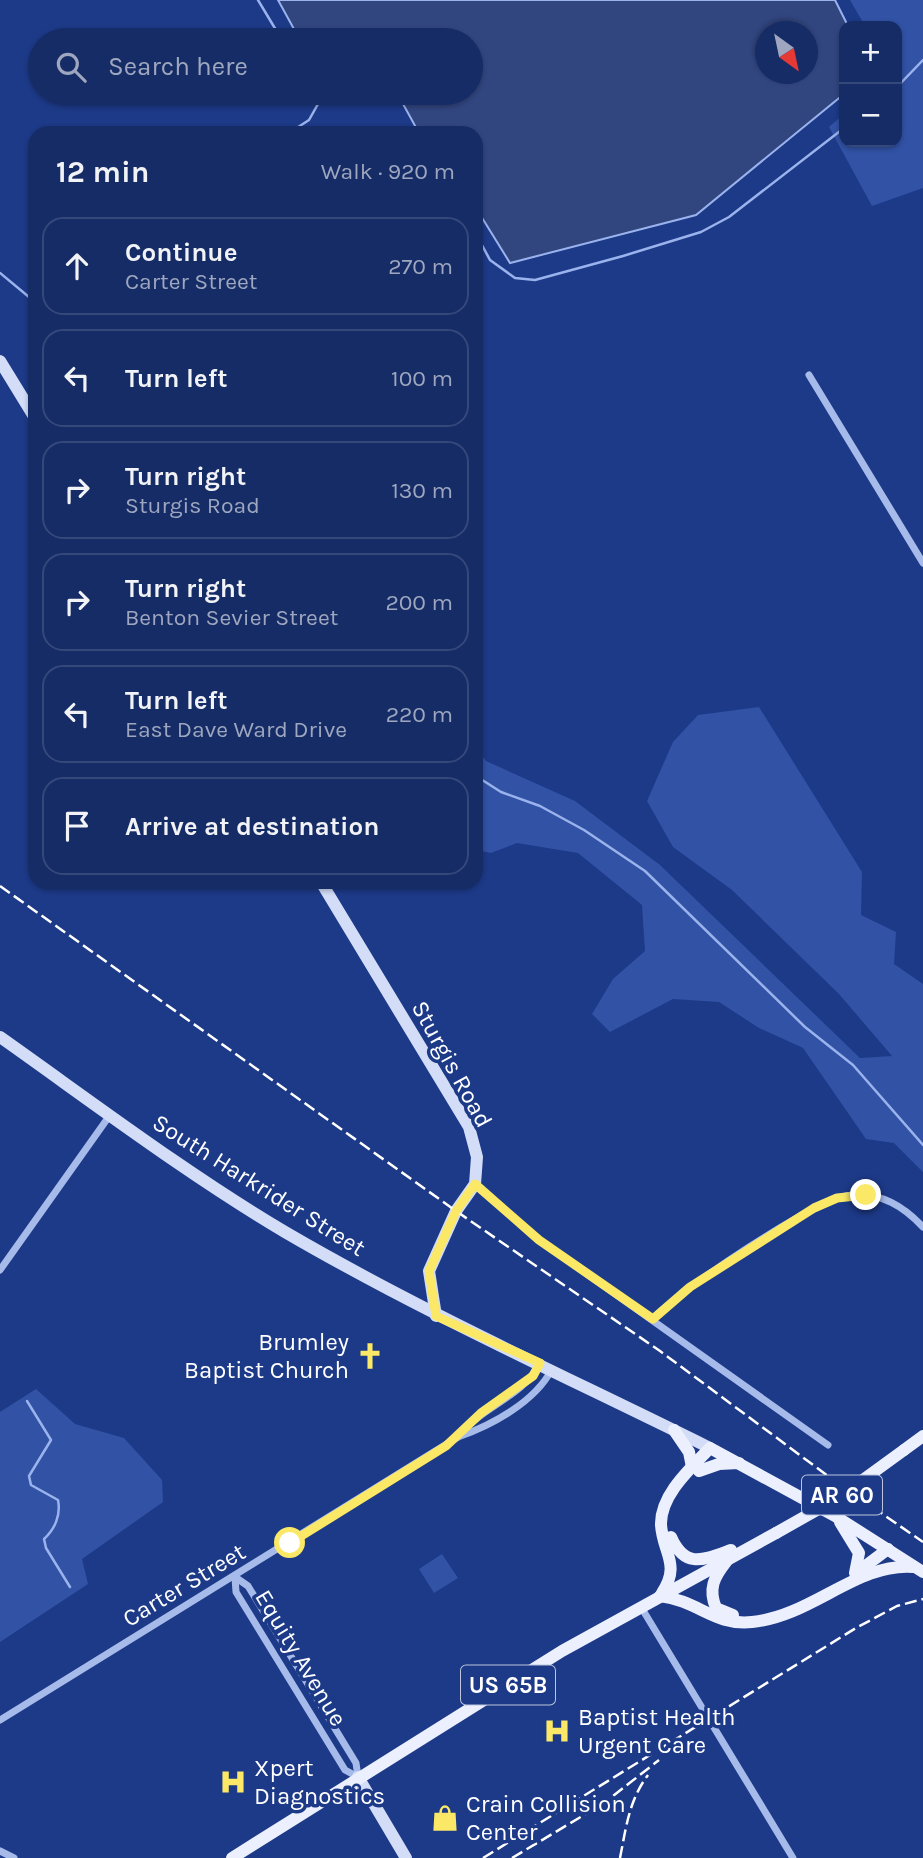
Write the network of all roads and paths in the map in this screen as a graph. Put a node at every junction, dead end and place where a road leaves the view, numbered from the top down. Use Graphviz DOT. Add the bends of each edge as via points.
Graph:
graph roads {
  1 [pos="0,361"];
  2 [pos="809,375"];
  3 [pos="28,407"];
  4 [pos="923,563"];
  5 [pos="325,889"];
  6 [pos="0,1037"];
  7 [pos="110,1115"];
  8 [pos="475,1184"];
  9 [pos="923,1227"];
  10 [pos="0,1270"];
  11 [pos="436,1316"];
  12 [pos="653,1319"];
  13 [pos="540,1363"];
  14 [pos="552,1369"];
  15 [pos="674,1430"];
  16 [pos="923,1436"];
  17 [pos="458,1437"];
  18 [pos="828,1445"];
  19 [pos="713,1449"];
  20 [pos="742,1463"];
  21 [pos="695,1469"];
  22 [pos="835,1516"];
  23 [pos="761,1541"];
  24 [pos="891,1551"];
  25 [pos="729,1558"];
  26 [pos="919,1569"];
  27 [pos="859,1574"];
  28 [pos="235,1577"];
  29 [pos="660,1596"];
  30 [pos="641,1607"];
  31 [pos="0,1720"];
  32 [pos="358,1777"];
  33 [pos="0,1851"];
  34 [pos="14,1858"];
  35 [pos="232,1858"];
  36 [pos="406,1858"];
  37 [pos="793,1858"];
  1 -- 3 [label="main road"];
  2 -- 4 [label="street"];
  5 -- 8 [label="main road, Sturgis Road" via="469,1127 477,1157"];
  6 -- 7 [label="main road, South Harkrider Street"];
  7 -- 10 [label="street"];
  7 -- 11 [label="main road, South Harkrider Street" via="283,1231"];
  8 -- 11 [label="main road" via="456,1211 429,1271"];
  8 -- 12 [label="street" via="539,1240"];
  9 -- 12 [label="street" via="890,1201 866,1195 837,1198 690,1287"];
  11 -- 13 [label="main road, South Harkrider Street"];
  12 -- 18 [label="street"];
  13 -- 14 [label="main road, South Harkrider Street"];
  13 -- 17 [label="street, Carter Street" via="533,1376 481,1413"];
  14 -- 15 [label="main road, South Harkrider Street"];
  14 -- 17 [label="street, Carter Street" via="535,1394"];
  15 -- 19 [label="main road, South Harkrider Street"];
  15 -- 21 [label="main road"];
  16 -- 23 [label="main road, AR 60, bridge" via="838,1498"];
  17 -- 28 [label="street, Carter Street"];
  19 -- 20 [label="main road, South Harkrider Street"];
  19 -- 21 [label="main road"];
  20 -- 21 [label="main road"];
  20 -- 22 [label="main road, South Harkrider Street"];
  21 -- 23 [label="main road" via="669,1520 676,1548 695,1560"];
  21 -- 29 [label="main road" via="675,1488 664,1509 661,1525 671,1565 670,1581"];
  22 -- 24 [label="main road, South Harkrider Street"];
  22 -- 27 [label="main road" via="855,1543"];
  23 -- 25 [label="main road, AR 60"];
  24 -- 26 [label="main road, South Harkrider Street"];
  24 -- 27 [label="main road"];
  25 -- 27 [label="main road" via="716,1576 712,1598 716,1608 733,1615 752,1615 798,1602"];
  25 -- 29 [label="main road, AR 60"];
  26 -- 27 [label="main road" via="888,1566"];
  27 -- 29 [label="main road" via="824,1599 753,1622 727,1623 682,1599"];
  28 -- 31 [label="street, Carter Street"];
  28 -- 32 [label="street, Equity Avenue" via="248,1586 356,1763"];
  28 -- 32 [label="street, Equity Avenue" via="236,1592 345,1770"];
  29 -- 30 [label="main road, US 65B"];
  30 -- 32 [label="main road, US 65B"];
  30 -- 37 [label="street"];
  32 -- 35 [label="main road, US 65B"];
  32 -- 36 [label="main road, Equity Avenue"];
  33 -- 34 [label="street"];
}
